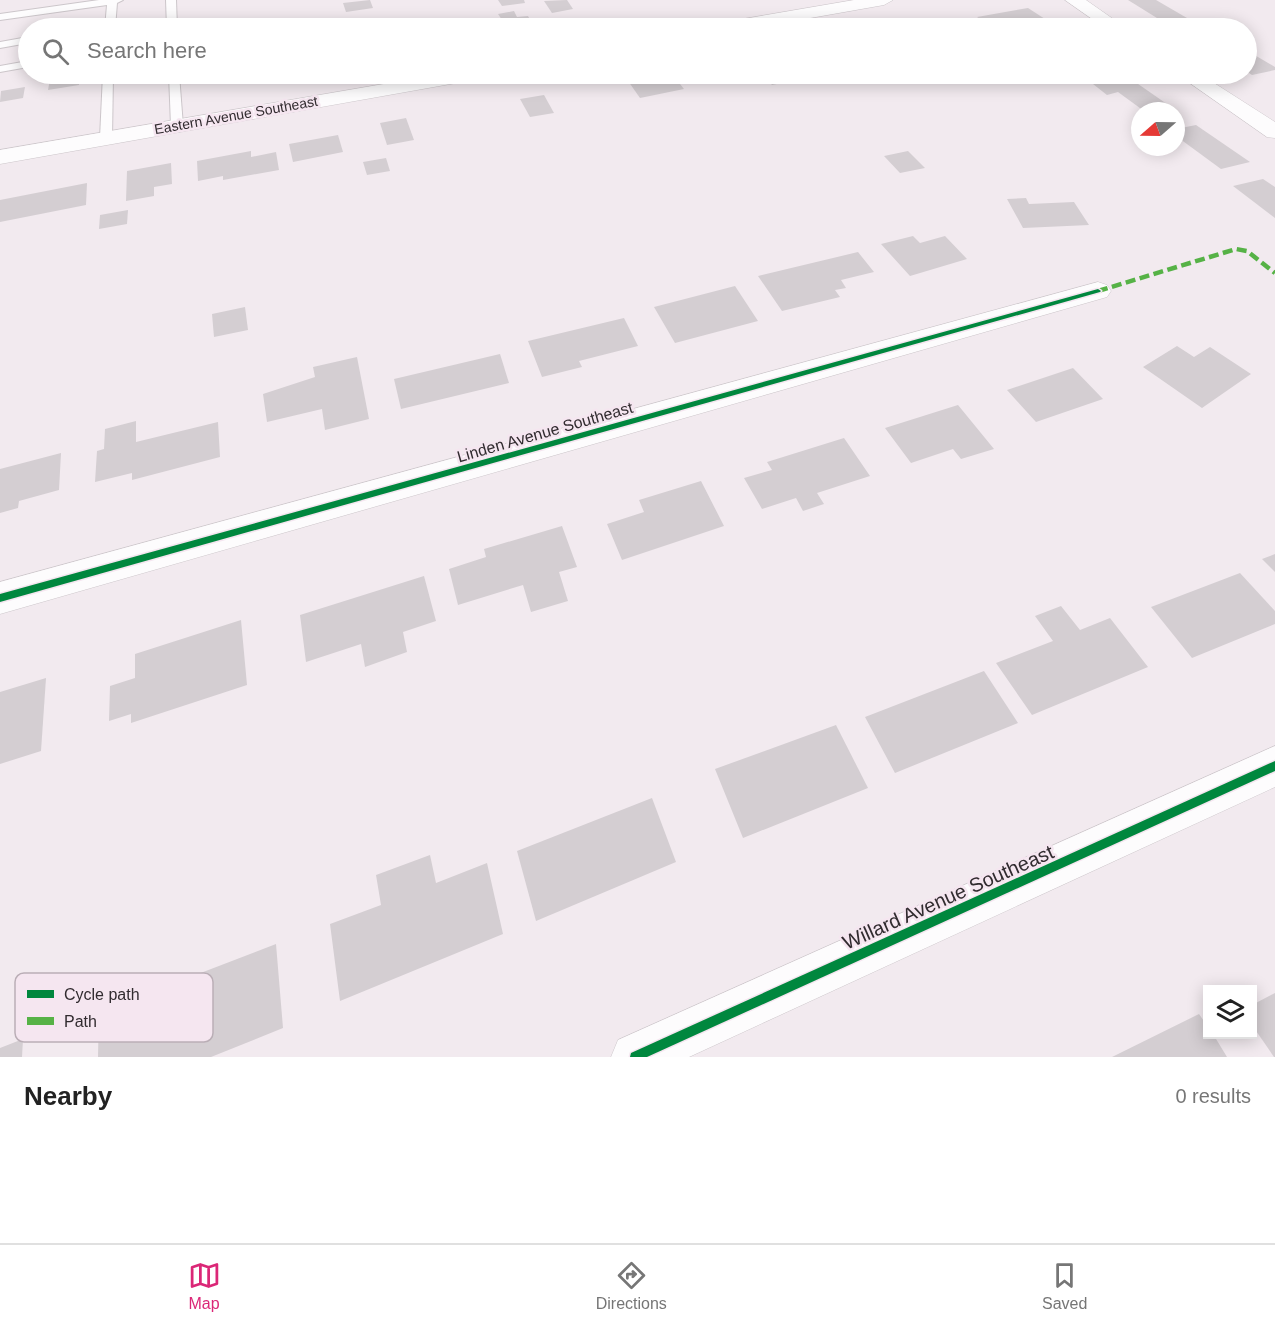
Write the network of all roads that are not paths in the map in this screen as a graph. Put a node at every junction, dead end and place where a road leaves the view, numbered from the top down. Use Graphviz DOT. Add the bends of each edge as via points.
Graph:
graph roads {
  1 [pos="115,0"];
  2 [pos="171,0"];
  3 [pos="884,0"];
  4 [pos="1074,0"];
  5 [pos="0,17"];
  6 [pos="111,18"];
  7 [pos="172,18"];
  8 [pos="782,18"];
  9 [pos="1102,18"];
  10 [pos="18,42"];
  11 [pos="0,45"];
  12 [pos="18,66"];
  13 [pos="0,69"];
  14 [pos="108,84"];
  15 [pos="175,84"];
  16 [pos="415,84"];
  17 [pos="1203,84"];
  18 [pos="1275,112"];
  19 [pos="1254,117"];
  20 [pos="177,126"];
  21 [pos="1275,132"];
  22 [pos="106,138"];
  23 [pos="0,157"];
  24 [pos="1098,291"];
  25 [pos="0,598"];
  26 [pos="1275,766"];
  27 [pos="635,1057"];
  1 -- 5 [label="lane"];
  1 -- 6 [label="lane"];
  2 -- 7 [label="lane"];
  3 -- 8 [label="street"];
  4 -- 9 [label="street"];
  10 -- 11 [label="lane"];
  12 -- 13 [label="lane"];
  14 -- 22 [label="lane"];
  15 -- 20 [label="lane"];
  16 -- 20 [label="street, Eastern Avenue Southeast"];
  17 -- 19 [label="street"];
  18 -- 19 [label="street"];
  19 -- 21 [label="street"];
  20 -- 22 [label="street, Eastern Avenue Southeast"];
  22 -- 23 [label="street, Eastern Avenue Southeast"];
  24 -- 25 [label="street, Linden Avenue Southeast"];
  26 -- 27 [label="street, Willard Avenue Southeast"];
}
